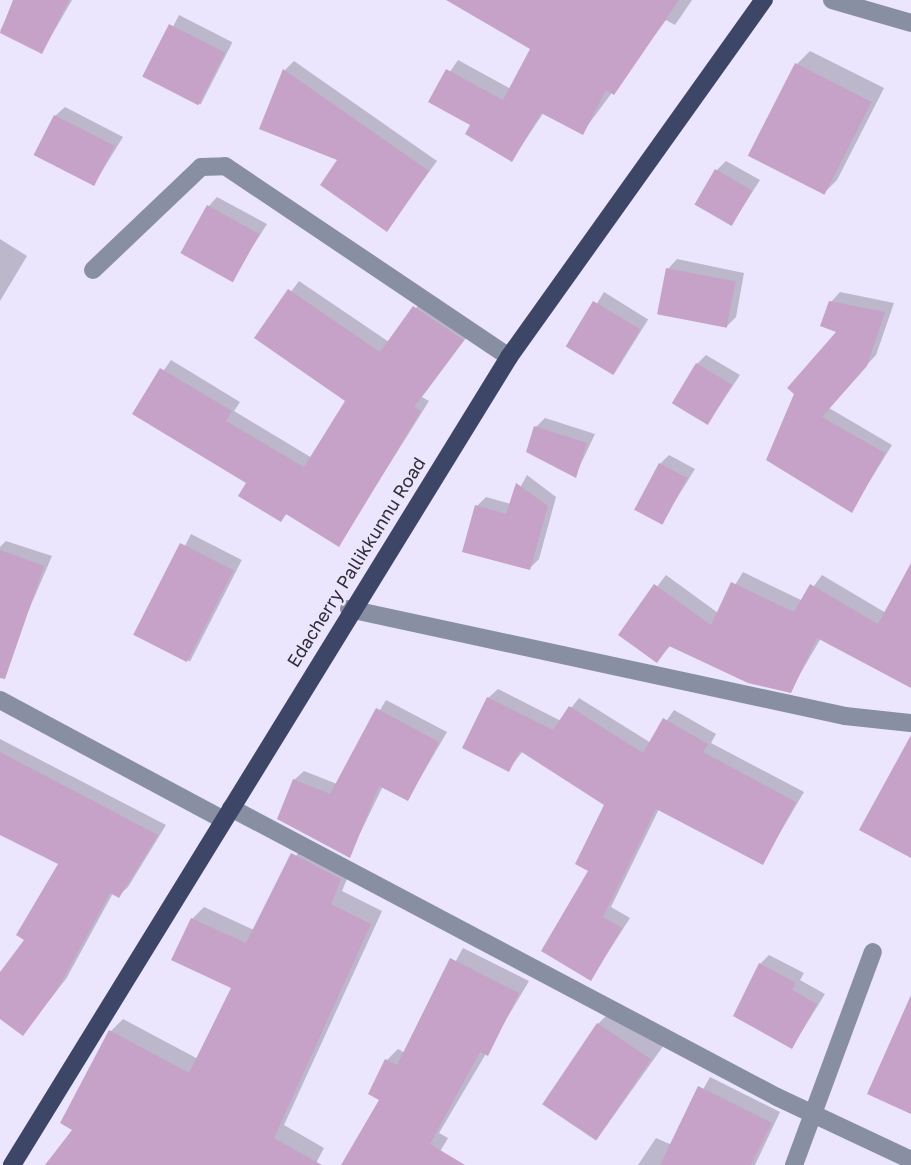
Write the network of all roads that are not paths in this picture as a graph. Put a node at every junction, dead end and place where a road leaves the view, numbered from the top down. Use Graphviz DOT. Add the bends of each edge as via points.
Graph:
graph roads {
  1 [pos="764,0"];
  2 [pos="832,0"];
  3 [pos="911,23"];
  4 [pos="93,270"];
  5 [pos="509,357"];
  6 [pos="349,609"];
  7 [pos="0,700"];
  8 [pos="911,723"];
  9 [pos="228,814"];
  10 [pos="873,952"];
  11 [pos="812,1114"];
  12 [pos="911,1160"];
  13 [pos="12,1165"];
  14 [pos="794,1165"];
  1 -- 5 [label="main road, Edacherry Pallikkunnu Road"];
  2 -- 3 [label="street"];
  4 -- 5 [label="street" via="201,167 225,166 362,252"];
  5 -- 6 [label="main road, Edacherry Pallikkunnu Road"];
  6 -- 8 [label="street" via="845,716"];
  6 -- 9 [label="main road, Edacherry Pallikkunnu Road"];
  7 -- 9 [label="street"];
  9 -- 11 [label="street"];
  9 -- 13 [label="main road, Edacherry Pallikkunnu Road"];
  10 -- 11 [label="street"];
  11 -- 12 [label="street"];
  11 -- 14 [label="street"];
}
